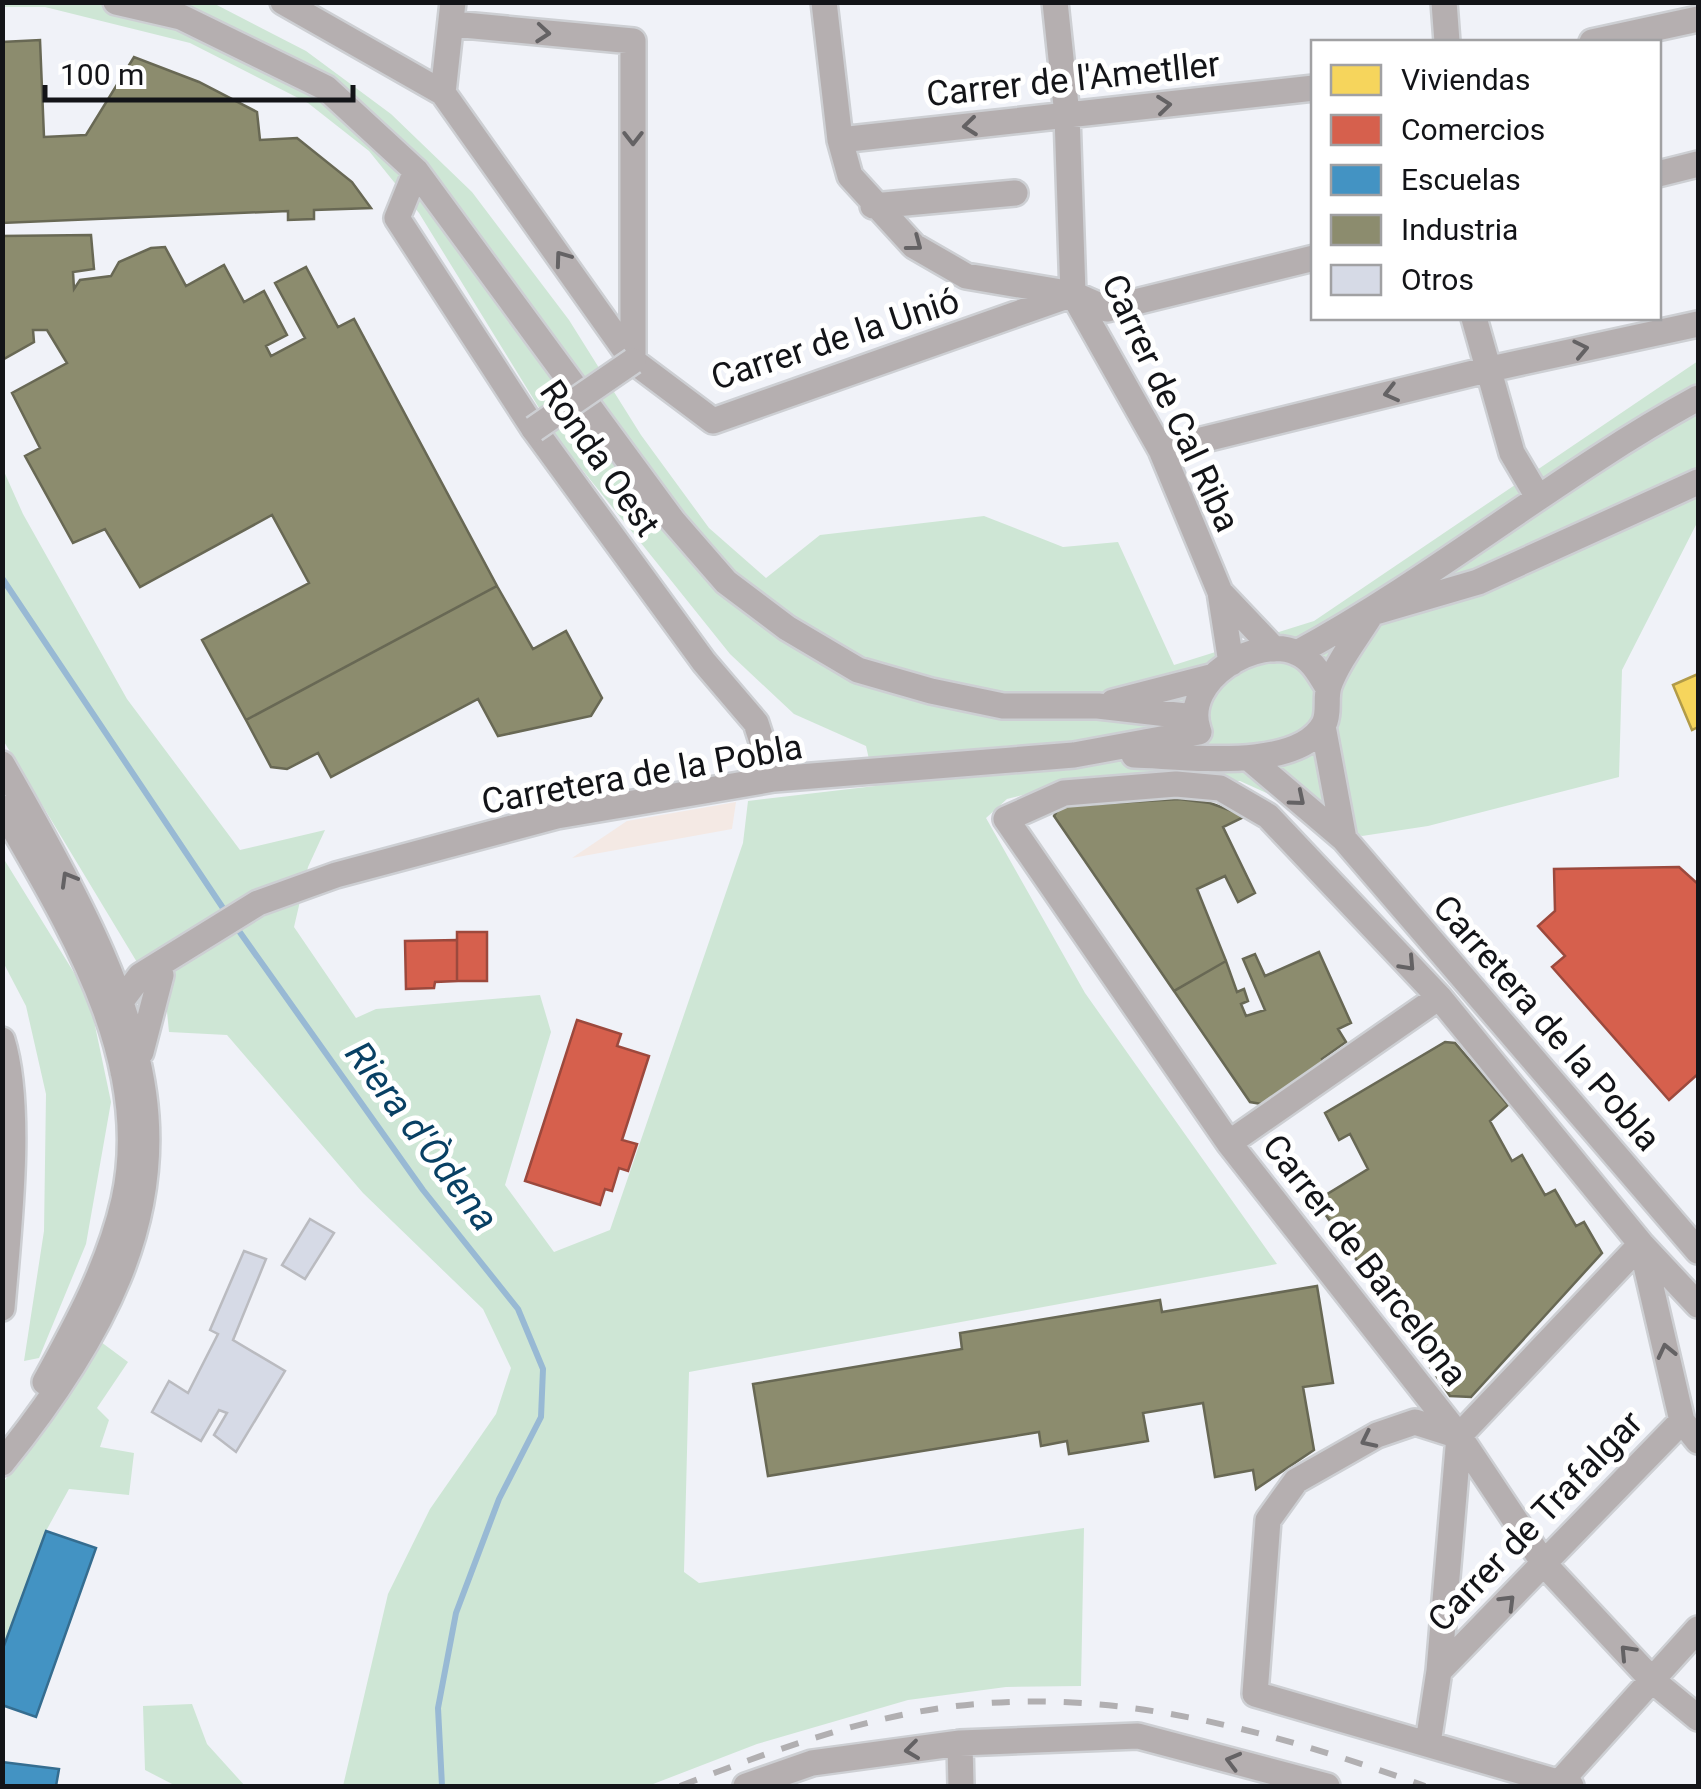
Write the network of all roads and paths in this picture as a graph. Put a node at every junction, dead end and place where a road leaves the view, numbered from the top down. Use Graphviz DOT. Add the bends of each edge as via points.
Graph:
graph roads {
  1 [pos="116,2"];
  2 [pos="283,2"];
  3 [pos="1056,2"];
  4 [pos="1444,2"];
  5 [pos="830,3"];
  6 [pos="174,10"];
  7 [pos="453,13"];
  8 [pos="1698,20"];
  9 [pos="1447,40"];
  10 [pos="1602,40"];
  11 [pos="1311,88"];
  12 [pos="443,93"];
  13 [pos="1067,115"];
  14 [pos="840,140"];
  15 [pos="1698,164"];
  16 [pos="416,171"];
  17 [pos="1661,173"];
  18 [pos="1015,193"];
  19 [pos="874,206"];
  20 [pos="1311,259"];
  21 [pos="1074,294"];
  22 [pos="1474,320"];
  23 [pos="1691,326"];
  24 [pos="632,362"];
  25 [pos="1486,370"];
  26 [pos="1698,382"];
  27 [pos="1687,404"];
  28 [pos="534,429"];
  29 [pos="1160,450"];
  30 [pos="1698,482"];
  31 [pos="1538,497"];
  32 [pos="1220,592"];
  33 [pos="1372,613"];
  34 [pos="1286,650"];
  35 [pos="1221,670"];
  36 [pos="1328,688"];
  37 [pos="1098,706"];
  38 [pos="1197,724"];
  39 [pos="1323,726"];
  40 [pos="1074,756"];
  41 [pos="1242,758"];
  42 [pos="2,764"];
  43 [pos="774,779"];
  44 [pos="2,808"];
  45 [pos="1344,838"];
  46 [pos="1370,873"];
  47 [pos="1341,893"];
  48 [pos="98,939"];
  49 [pos="92,970"];
  50 [pos="156,971"];
  51 [pos="1439,997"];
  52 [pos="122,1000"];
  53 [pos="2,1040"];
  54 [pos="131,1064"];
  55 [pos="1229,1143"];
  56 [pos="1628,1170"];
  57 [pos="1636,1237"];
  58 [pos="1698,1251"];
  59 [pos="1698,1305"];
  60 [pos="2,1308"];
  61 [pos="1690,1431"];
  62 [pos="1460,1436"];
  63 [pos="2,1462"];
  64 [pos="1545,1566"];
  65 [pos="1698,1629"];
  66 [pos="1439,1671"];
  67 [pos="1654,1681"];
  68 [pos="1698,1718"];
  69 [pos="960,1743"];
  70 [pos="1428,1743"];
  71 [pos="1565,1785"];
  72 [pos="746,1786"];
  73 [pos="961,1786"];
  74 [pos="1327,1786"];
  1 -- 6 [label="street"];
  2 -- 12 [label="street"];
  3 -- 13 [label="street, Carrer de Cal Riba"];
  4 -- 9 [label="street"];
  5 -- 14 [label="street"];
  6 -- 16 [label="street" via="326,88"];
  7 -- 12 [label="street"];
  7 -- 24 [label="street, one-way" via="634,41"];
  8 -- 10 [label="street"];
  13 -- 11 [label="street, Carrer de l'Ametller, one-way"];
  24 -- 12 [label="street, Carrer de la Unió, one-way"];
  13 -- 14 [label="street, Carrer de l'Ametller, one-way"];
  13 -- 21 [label="street, Carrer de Cal Riba"];
  14 -- 19 [label="street" via="850,176"];
  15 -- 17 [label="street"];
  16 -- 28 [label="street, Ronda Oest" via="397,218"];
  16 -- 37 [label="street" via="672,520 726,582 858,670 1003,706"];
  18 -- 19 [label="street"];
  19 -- 21 [label="street, one-way" via="914,246 966,276"];
  20 -- 21 [label="street" via="1108,309"];
  21 -- 24 [label="street, Carrer de la Unió" via="713,422"];
  21 -- 29 [label="street, Carrer de Cal Riba"];
  22 -- 25 [label="street"];
  25 -- 23 [label="street, one-way"];
  24 -- 28 [label="street, bridge"];
  25 -- 29 [label="street, one-way"];
  25 -- 31 [label="street"];
  26 -- 27 [label="street"];
  27 -- 31 [label="street"];
  28 -- 43 [label="street, Ronda Oest" via="756,723"];
  29 -- 32 [label="street, Carrer de Cal Riba"];
  30 -- 33 [label="street" via="1478,582"];
  31 -- 33 [label="street"];
  32 -- 34 [label="street, Carrer de Cal Riba"];
  32 -- 35 [label="street, Carrer de Cal Riba"];
  33 -- 34 [label="street"];
  33 -- 36 [label="street"];
  34 -- 35 [label="street"];
  34 -- 36 [label="street" via="1315,666"];
  35 -- 37 [label="street"];
  35 -- 38 [label="street" via="1198,695"];
  36 -- 39 [label="street"];
  37 -- 38 [label="street"];
  38 -- 40 [label="street, Carretera de la Pobla"];
  38 -- 41 [label="street" via="1212,745"];
  39 -- 41 [label="street" via="1288,750"];
  39 -- 45 [label="street, Carretera de la Pobla"];
  40 -- 41 [label="street"];
  40 -- 43 [label="street, Carretera de la Pobla"];
  41 -- 45 [label="street, Carretera de la Pobla, one-way"];
  48 -- 42 [label="street, one-way"];
  43 -- 50 [label="street, Carretera de la Pobla" via="556,816 336,875 258,902"];
  44 -- 49 [label="street"];
  45 -- 46 [label="street, Carretera de la Pobla"];
  46 -- 47 [label="street"];
  46 -- 56 [label="street, Carretera de la Pobla"];
  47 -- 51 [label="street, one-way"];
  47 -- 55 [label="street, Carrer de Barcelona" via="1268,816 1220,788 1176,784 1064,792 1006,819"];
  48 -- 50 [label="street"];
  48 -- 52 [label="street"];
  49 -- 52 [label="street"];
  49 -- 54 [label="street"];
  50 -- 52 [label="street, Carretera de la Pobla"];
  50 -- 54 [label="street"];
  51 -- 55 [label="street"];
  51 -- 57 [label="street"];
  52 -- 54 [label="street"];
  53 -- 60 [label="street" via="10,1066"];
  54 -- 63 [label="street" via="147,1107 146,1173 126,1268 52,1400"];
  55 -- 62 [label="street, Carrer de Barcelona"];
  56 -- 57 [label="street"];
  56 -- 58 [label="street, Carretera de la Pobla"];
  57 -- 59 [label="street"];
  61 -- 57 [label="street, one-way"];
  57 -- 62 [label="street"];
  61 -- 64 [label="street, Carrer de Trafalgar"];
  62 -- 64 [label="street, Carrer de Barcelona"];
  62 -- 66 [label="street"];
  62 -- 70 [label="street, one-way" via="1416,1422 1377,1435 1296,1481 1268,1520 1255,1694"];
  66 -- 64 [label="street, Carrer de Trafalgar, one-way"];
  67 -- 64 [label="street, Carrer de Barcelona, one-way"];
  65 -- 67 [label="street"];
  66 -- 70 [label="street"];
  67 -- 68 [label="street, Carrer de Barcelona"];
  67 -- 71 [label="street"];
  69 -- 72 [label="street, one-way" via="812,1762"];
  69 -- 73 [label="street"];
  74 -- 69 [label="street, one-way" via="1138,1736"];
  70 -- 71 [label="street"];
}
